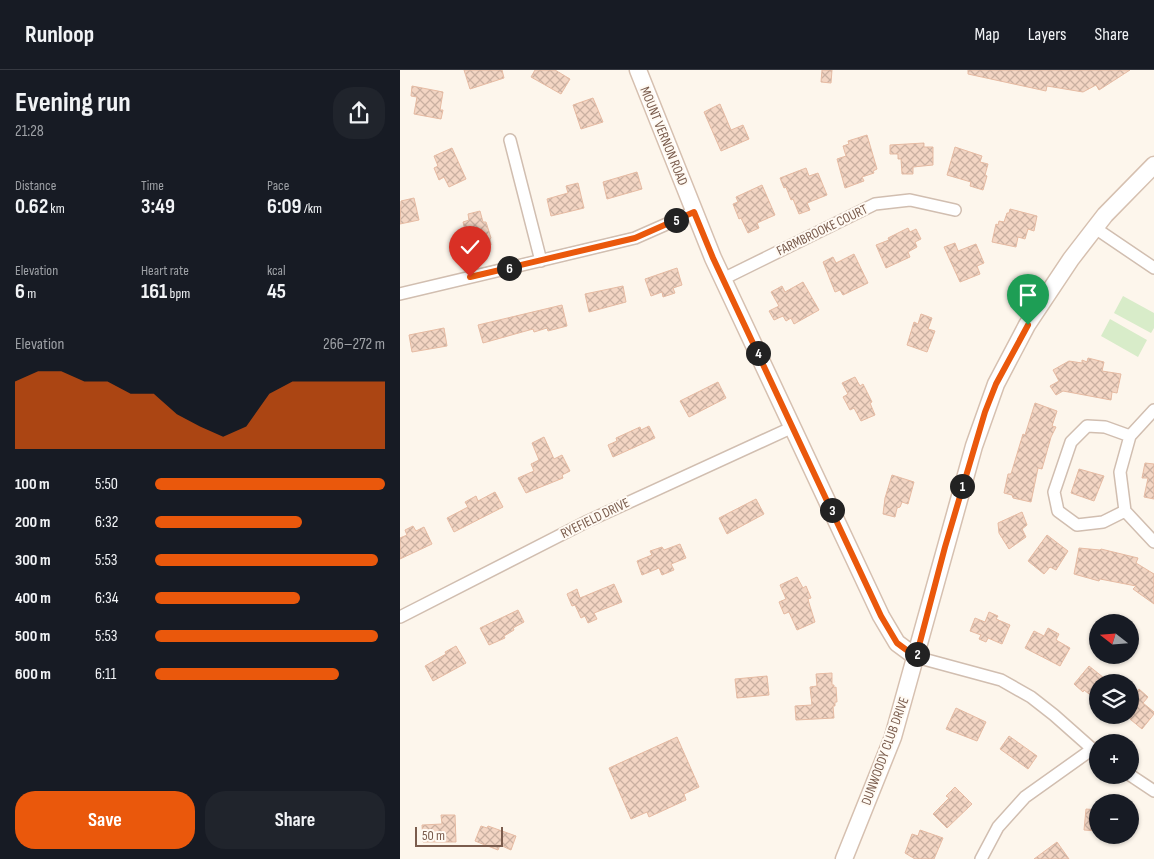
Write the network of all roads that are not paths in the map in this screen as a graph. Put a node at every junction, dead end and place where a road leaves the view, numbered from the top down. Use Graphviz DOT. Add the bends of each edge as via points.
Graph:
graph roads {
  1 [pos="638,70"];
  2 [pos="510,140"];
  3 [pos="1154,165"];
  4 [pos="955,210"];
  5 [pos="694,212"];
  6 [pos="1095,228"];
  7 [pos="541,261"];
  8 [pos="1154,268"];
  9 [pos="722,279"];
  10 [pos="400,294"];
  11 [pos="1154,410"];
  12 [pos="794,427"];
  13 [pos="1130,436"];
  14 [pos="1125,512"];
  15 [pos="1154,542"];
  16 [pos="400,617"];
  17 [pos="916,657"];
  18 [pos="1089,747"];
  19 [pos="1089,755"];
  20 [pos="1139,781"];
  21 [pos="1154,791"];
  22 [pos="844,859"];
  23 [pos="981,859"];
  1 -- 5 [label="main road, MOUNT VERNON ROAD"];
  2 -- 7 [label="street"];
  3 -- 6 [label="main road, DUNWOODY CLUB DRIVE"];
  4 -- 9 [label="street, FARMBROOKE COURT" via="910,200 875,204"];
  5 -- 7 [label="street" via="635,238"];
  5 -- 9 [label="main road, MOUNT VERNON ROAD"];
  6 -- 8 [label="street"];
  6 -- 17 [label="main road, DUNWOODY CLUB DRIVE" via="1053,285 996,384 974,446"];
  7 -- 10 [label="street"];
  9 -- 12 [label="main road, MOUNT VERNON ROAD"];
  11 -- 13 [label="street"];
  12 -- 16 [label="street, RYEFIELD DRIVE" via="588,521"];
  12 -- 17 [label="main road, MOUNT VERNON ROAD" via="881,616 897,643"];
  13 -- 14 [label="street" via="1120,472"];
  13 -- 14 [label="street" via="1105,426 1087,426 1071,442 1054,492 1058,512 1077,525 1103,522"];
  14 -- 15 [label="street"];
  17 -- 18 [label="street" via="1001,680 1031,697"];
  17 -- 22 [label="main road, DUNWOODY CLUB DRIVE" via="893,736"];
  19 -- 23 [label="street" via="1025,797 998,827"];
  20 -- 21 [label="street"];
}
